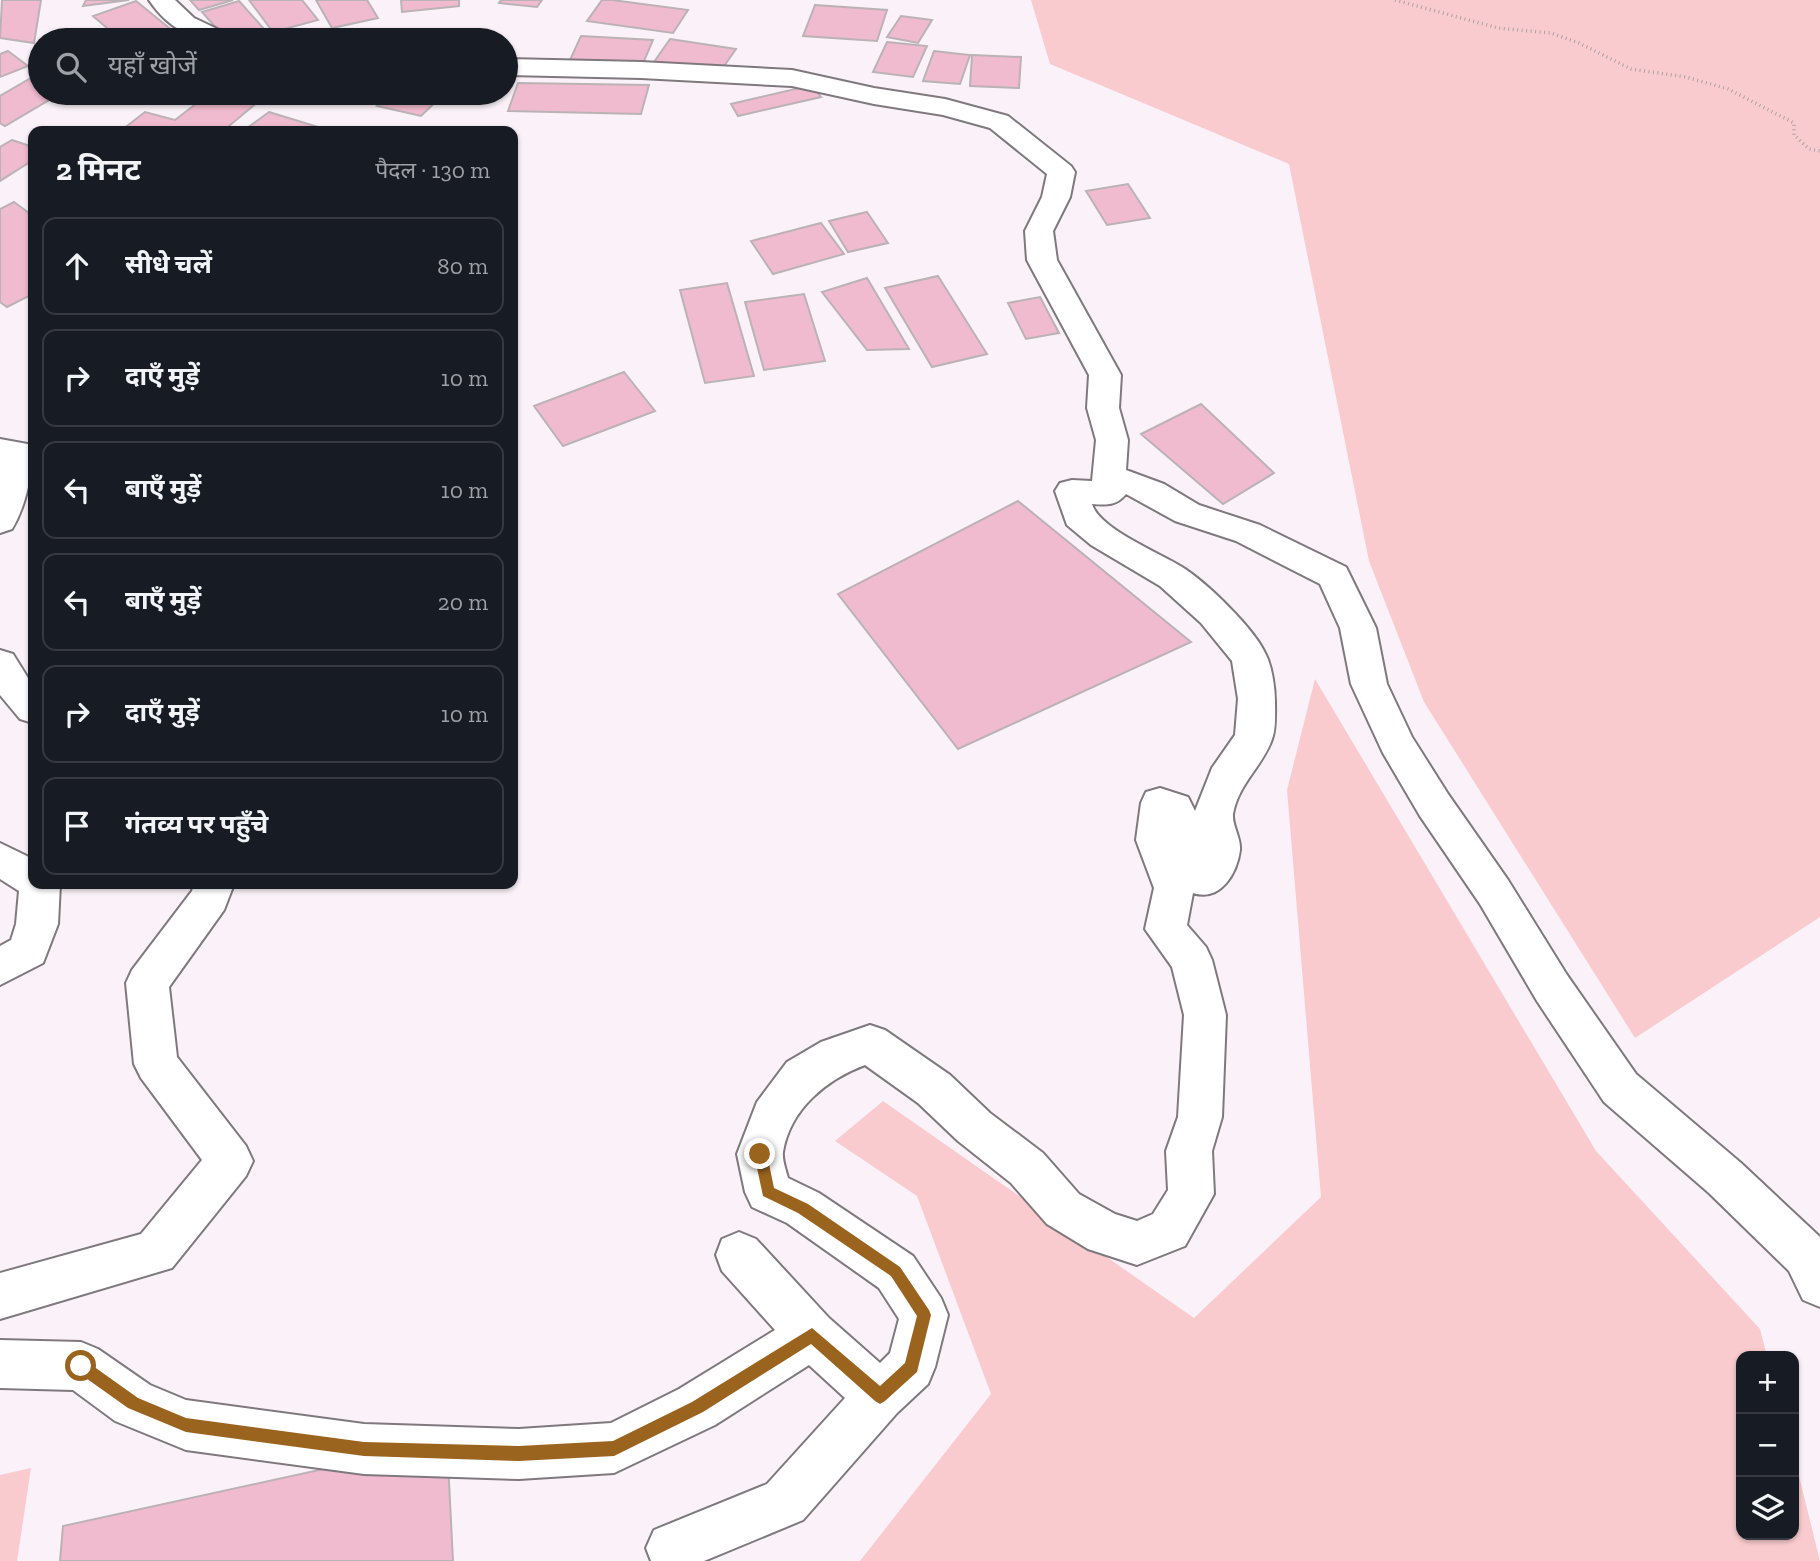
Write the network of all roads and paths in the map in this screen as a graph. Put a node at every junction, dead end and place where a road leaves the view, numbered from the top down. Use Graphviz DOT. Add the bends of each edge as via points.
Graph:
graph roads {
  1 [pos="161,0"];
  2 [pos="1395,0"];
  3 [pos="196,28"];
  4 [pos="518,67"];
  5 [pos="1820,151"];
  6 [pos="0,450"];
  7 [pos="1107,494"];
  8 [pos="0,521"];
  9 [pos="0,664"];
  10 [pos="28,704"];
  11 [pos="0,859"];
  12 [pos="28,876"];
  13 [pos="40,889"];
  14 [pos="213,889"];
  15 [pos="0,967"];
  16 [pos="739,1255"];
  17 [pos="1820,1284"];
  18 [pos="0,1296"];
  19 [pos="812,1335"];
  20 [pos="0,1364"];
  21 [pos="880,1396"];
  22 [pos="672,1548"];
  1 -- 3 [label="street"];
  2 -- 5 [label="path" via="1498,28 1551,33 1631,69 1728,89 1794,123 1794,135 1809,149"];
  4 -- 7 [label="street" via="792,78 999,122 1061,172 1056,197 1039,231 1042,260 1105,375 1103,408 1112,440"];
  6 -- 8 [label="street" via="21,452"];
  7 -- 17 [label="street" via="1118,481 1129,482 1187,513 1248,534 1334,576 1358,628 1369,684 1396,743 1620,1088 1806,1255"];
  7 -- 21 [label="street" via="1072,491 1079,517 1103,537 1172,577 1214,614 1250,657 1257,699 1254,738 1226,779 1213,816 1221,843 1218,867 1202,879 1189,873 1186,833 1174,807 1160,803 1156,840 1174,888 1167,929 1191,960 1205,1015 1200,1117 1189,1150 1191,1194 1169,1230 1137,1242 1104,1233 1063,1209 1027,1168 934,1089 870,1044 836,1056 802,1076 773,1116 760,1154 768,1192 803,1208 895,1272 924,1315 911,1367"];
  9 -- 10 [label="street"];
  11 -- 12 [label="street"];
  13 -- 15 [label="street" via="37,924 28,951"];
  14 -- 18 [label="street" via="147,983 156,1064 230,1161 155,1252"];
  16 -- 19 [label="street"];
  19 -- 20 [label="street" via="698,1407 614,1448 519,1454 364,1449 186,1425 133,1403 81,1366"];
  19 -- 21 [label="street"];
  21 -- 22 [label="street" via="785,1502"];
}
